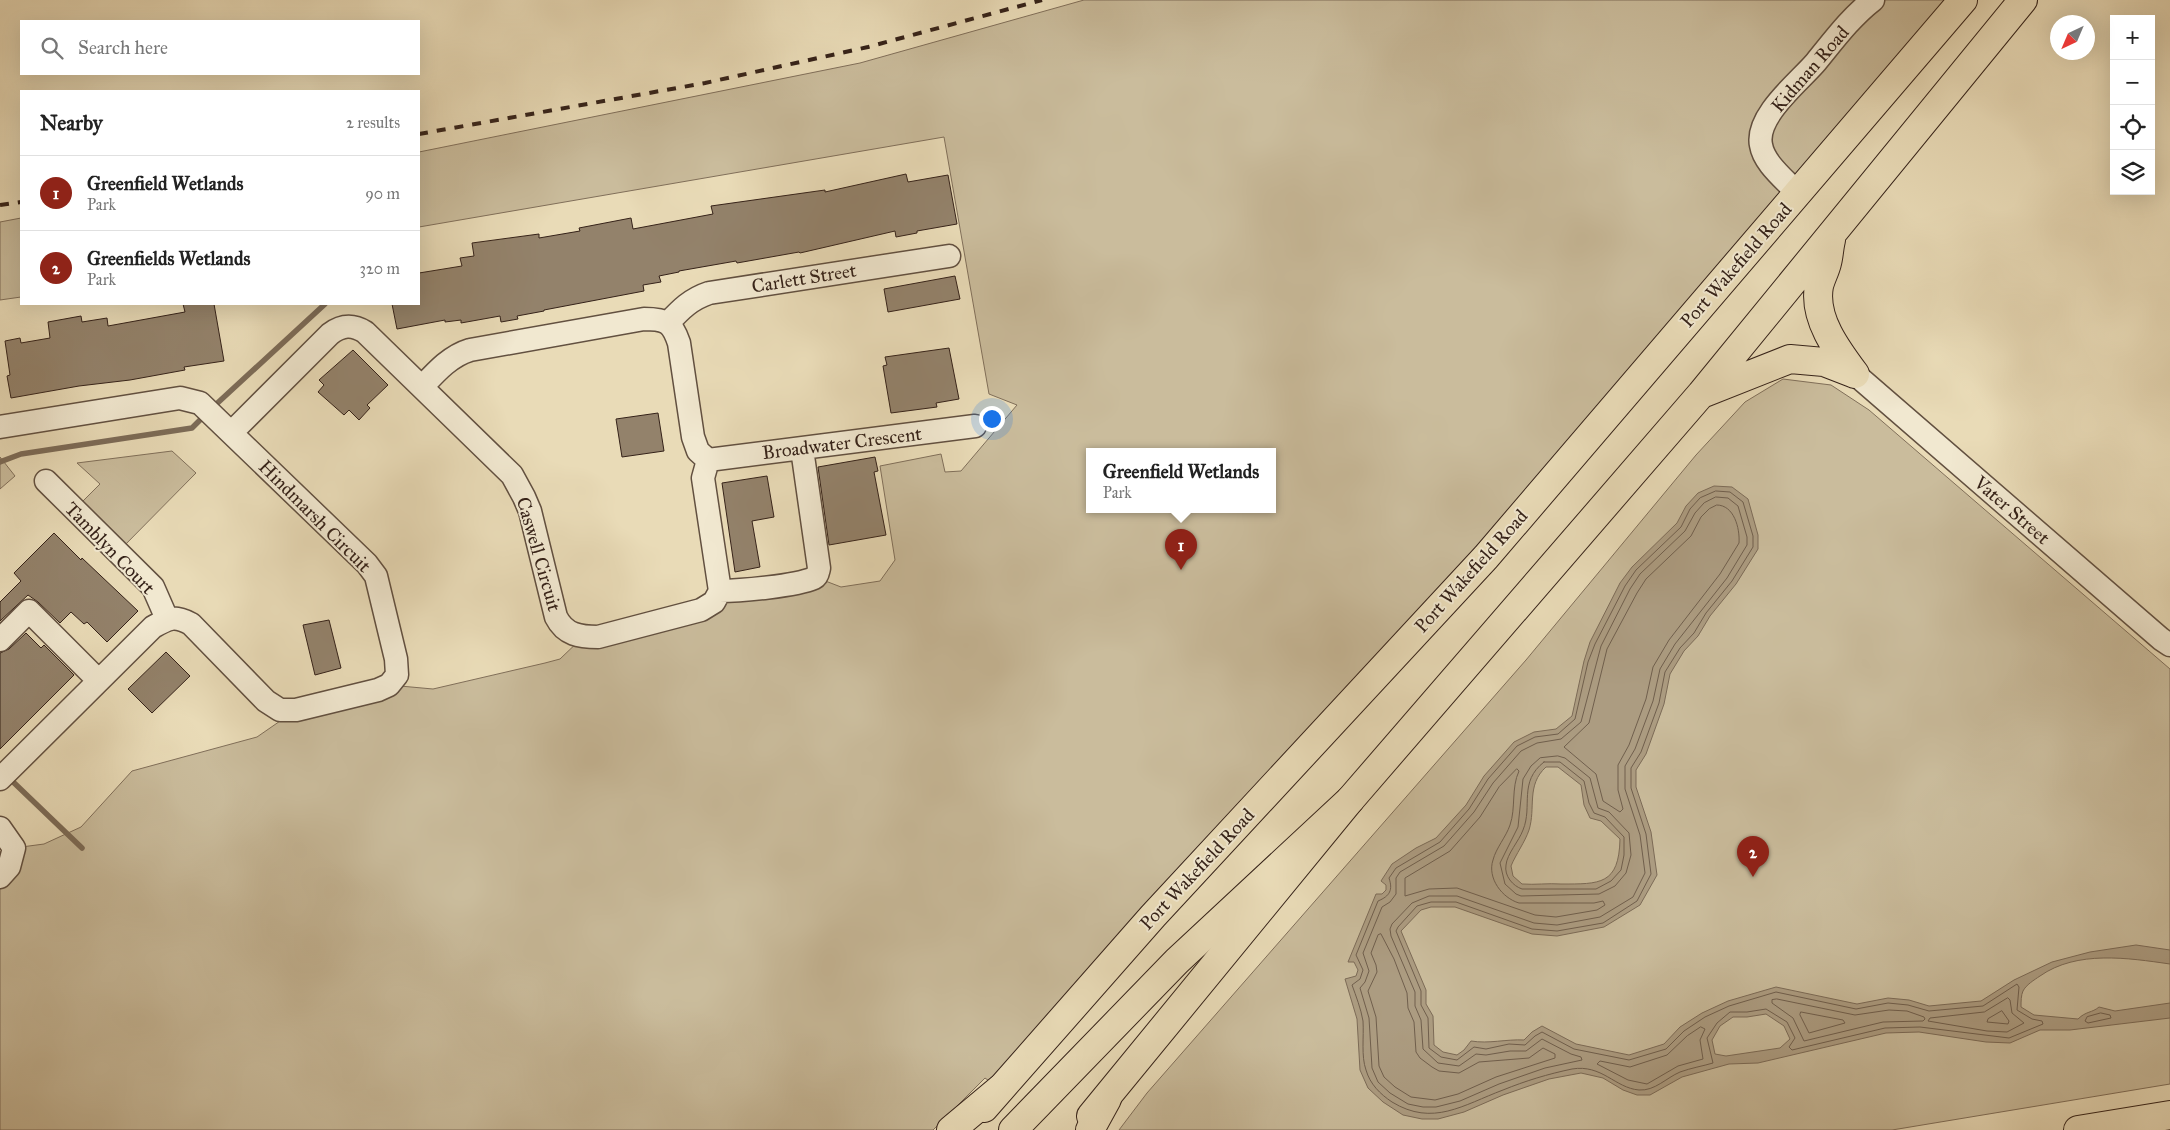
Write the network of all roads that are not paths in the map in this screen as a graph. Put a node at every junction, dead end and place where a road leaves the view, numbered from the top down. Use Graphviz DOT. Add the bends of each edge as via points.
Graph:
graph roads {
  1 [pos="1873,0"];
  2 [pos="1963,0"];
  3 [pos="2023,0"];
  4 [pos="1798,194"];
  5 [pos="1832,234"];
  6 [pos="949,256"];
  7 [pos="668,323"];
  8 [pos="1855,374"];
  9 [pos="422,387"];
  10 [pos="1701,394"];
  11 [pos="225,426"];
  12 [pos="975,426"];
  13 [pos="0,427"];
  14 [pos="802,449"];
  15 [pos="708,460"];
  16 [pos="46,481"];
  17 [pos="720,591"];
  18 [pos="166,619"];
  19 [pos="0,640"];
  20 [pos="2170,645"];
  21 [pos="98,680"];
  22 [pos="5,774"];
  23 [pos="1350,800"];
  24 [pos="0,828"];
  25 [pos="0,877"];
  26 [pos="1000,1088"];
  27 [pos="1107,1099"];
  28 [pos="2170,1115"];
  29 [pos="951,1130"];
  30 [pos="965,1130"];
  31 [pos="1013,1130"];
  32 [pos="1079,1130"];
  33 [pos="1090,1130"];
  34 [pos="2078,1130"];
  1 -- 4 [label="street, Kidman Road" via="1860,10 1779,101 1768,119 1760,143 1764,155"];
  2 -- 4 [label="highway, Port Wakefield Road"];
  3 -- 5 [label="highway"];
  4 -- 26 [label="highway, Port Wakefield Road" via="1486,557 1154,916"];
  5 -- 8 [label="highway" via="1818,295 1823,320 1836,348"];
  5 -- 10 [label="highway"];
  6 -- 7 [label="street, Carlett Street" via="709,293 686,303"];
  7 -- 9 [label="street" via="644,319 470,350 451,359"];
  7 -- 15 [label="street" via="679,343 693,437 698,451"];
  8 -- 10 [label="highway" via="1824,362 1790,358"];
  8 -- 20 [label="street, Vater Street"];
  9 -- 11 [label="street, Caswell Circuit" via="365,332 358,327 346,326 330,334"];
  9 -- 17 [label="street, Caswell Circuit" via="503,465 519,486 530,511 556,617 569,632 598,637 701,610 714,602"];
  10 -- 23 [label="highway"];
  11 -- 13 [label="street, Hindmarsh Circuit" via="200,403 180,398"];
  11 -- 18 [label="street, Hindmarsh Circuit" via="376,576 397,675 378,690 296,710 280,710 266,701 191,624 179,618"];
  12 -- 14 [label="street, Broadwater Crescent"];
  14 -- 15 [label="street, Broadwater Crescent"];
  14 -- 17 [label="street" via="818,573 815,577 794,583"];
  15 -- 17 [label="street" via="703,478"];
  16 -- 18 [label="street, Tamblyn Court" via="153,588"];
  18 -- 21 [label="street" via="153,627"];
  19 -- 21 [label="street" via="29,611"];
  21 -- 22 [label="street"];
  23 -- 27 [label="highway"];
  23 -- 31 [label="highway" via="1177,961"];
  24 -- 25 [label="street" via="14,848 8,867"];
  26 -- 29 [label="highway"];
  26 -- 30 [label="highway, Port Wakefield Road"];
  27 -- 32 [label="highway"];
  27 -- 33 [label="highway"];
  28 -- 34 [label="highway"];
}
